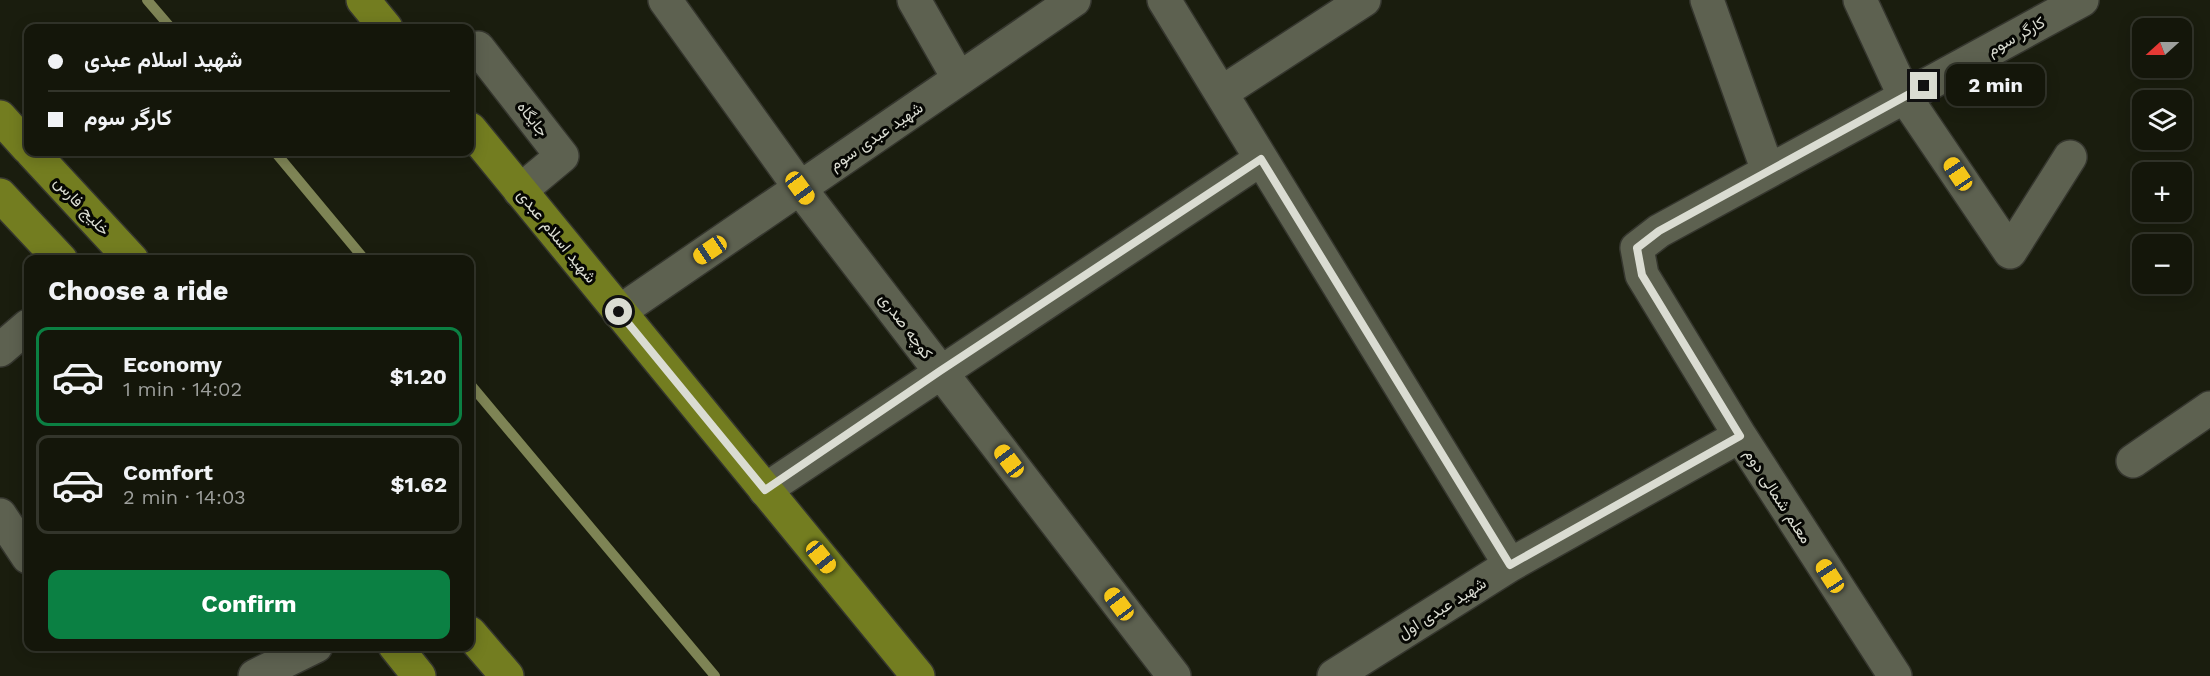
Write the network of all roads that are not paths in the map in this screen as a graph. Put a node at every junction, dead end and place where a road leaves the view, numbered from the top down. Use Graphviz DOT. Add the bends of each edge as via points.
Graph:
graph roads {
  1 [pos="363,0"];
  2 [pos="665,0"];
  3 [pos="914,0"];
  4 [pos="1074,0"];
  5 [pos="1164,0"];
  6 [pos="1364,0"];
  7 [pos="1707,0"];
  8 [pos="1860,0"];
  9 [pos="2082,0"];
  10 [pos="383,24"];
  11 [pos="474,52"];
  12 [pos="959,79"];
  13 [pos="1221,93"];
  14 [pos="1905,97"];
  15 [pos="0,117"];
  16 [pos="474,134"];
  17 [pos="24,144"];
  18 [pos="36,156"];
  19 [pos="2070,157"];
  20 [pos="1261,159"];
  21 [pos="1768,171"];
  22 [pos="800,188"];
  23 [pos="520,190"];
  24 [pos="0,195"];
  25 [pos="1637,248"];
  26 [pos="56,255"];
  27 [pos="127,255"];
  28 [pos="619,312"];
  29 [pos="24,329"];
  30 [pos="0,350"];
  31 [pos="940,371"];
  32 [pos="2210,408"];
  33 [pos="1740,436"];
  34 [pos="2133,461"];
  35 [pos="765,490"];
  36 [pos="0,515"];
  37 [pos="24,551"];
  38 [pos="1510,565"];
  39 [pos="474,638"];
  40 [pos="306,651"];
  41 [pos="399,651"];
  42 [pos="255,676"];
  43 [pos="419,676"];
  44 [pos="507,676"];
  45 [pos="918,676"];
  46 [pos="1174,676"];
  47 [pos="1334,676"];
  48 [pos="1895,676"];
  1 -- 10 [label="main road"];
  2 -- 22 [label="street, کوچه صدری"];
  3 -- 12 [label="street"];
  4 -- 12 [label="street, شهید عبدی سوم"];
  5 -- 13 [label="street"];
  6 -- 13 [label="street"];
  7 -- 21 [label="street"];
  8 -- 14 [label="street"];
  9 -- 14 [label="street, کارگر سوم"];
  11 -- 23 [label="street, جایگاه" via="478,48 562,156"];
  12 -- 22 [label="street, شهید عبدی سوم"];
  13 -- 20 [label="street"];
  14 -- 19 [label="street" via="2010,252"];
  14 -- 21 [label="street, کارگر سوم"];
  15 -- 17 [label="main road"];
  16 -- 23 [label="main road, شهید اسلام عبدی"];
  18 -- 27 [label="main road, خلیج فارس"];
  20 -- 31 [label="street"];
  20 -- 38 [label="street"];
  21 -- 25 [label="street, کارگر سوم" via="1659,231"];
  22 -- 28 [label="street, شهید عبدی سوم"];
  22 -- 31 [label="street, کوچه صدری"];
  23 -- 28 [label="main road, شهید اسلام عبدی"];
  24 -- 26 [label="main road"];
  25 -- 33 [label="street, معلم شمالی دوم" via="1642,275"];
  28 -- 35 [label="main road, شهید اسلام عبدی"];
  29 -- 30 [label="street"];
  31 -- 35 [label="street"];
  31 -- 46 [label="street, کوچه صدری"];
  32 -- 34 [label="street"];
  33 -- 38 [label="street, شهید عبدی اول"];
  33 -- 48 [label="street, معلم شمالی دوم"];
  35 -- 45 [label="main road, شهید اسلام عبدی"];
  36 -- 37 [label="street"];
  38 -- 47 [label="street, شهید عبدی اول"];
  39 -- 44 [label="main road"];
  40 -- 42 [label="street"];
  41 -- 43 [label="main road"];
}
